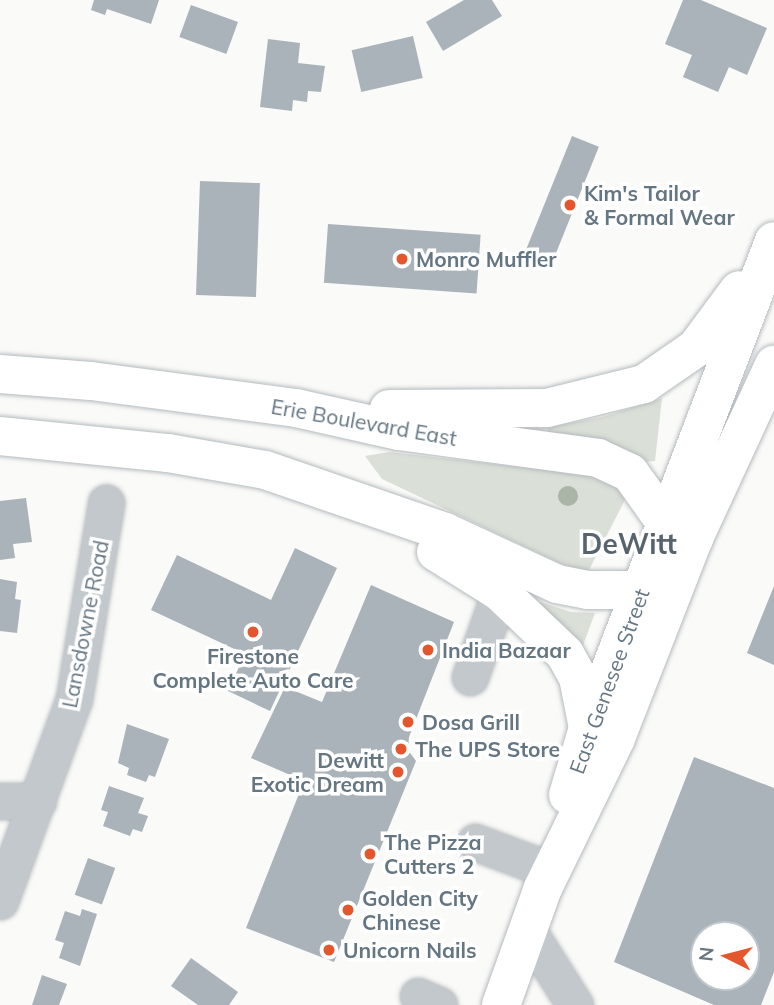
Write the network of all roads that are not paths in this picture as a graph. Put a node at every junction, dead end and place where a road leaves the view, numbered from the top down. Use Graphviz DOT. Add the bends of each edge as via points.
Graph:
graph roads {
  1 [pos="774,235"];
  2 [pos="774,241"];
  3 [pos="773,369"];
  4 [pos="0,374"];
  5 [pos="296,408"];
  6 [pos="0,436"];
  7 [pos="346,494"];
  8 [pos="106,503"];
  9 [pos="681,532"];
  10 [pos="500,592"];
  11 [pos="655,596"];
  12 [pos="470,677"];
  13 [pos="588,728"];
  14 [pos="0,801"];
  15 [pos="38,801"];
  16 [pos="475,842"];
  17 [pos="545,879"];
  18 [pos="0,901"];
  19 [pos="528,931"];
  20 [pos="509,1003"];
  21 [pos="575,1005"];
  1 -- 5 [label="main road" via="712,331 679,363 644,384 599,399 533,410"];
  2 -- 9 [label="main road, East Genesee Street"];
  3 -- 9 [label="main road, East Genesee Street"];
  4 -- 5 [label="main road, Erie Boulevard East"];
  5 -- 9 [label="main road, Erie Boulevard East" via="399,430 608,461 630,473"];
  6 -- 7 [label="main road" via="228,462"];
  7 -- 10 [label="main road"];
  7 -- 11 [label="main road" via="445,532 544,579 579,589"];
  8 -- 15 [label="street, Lansdowne Road" via="74,699"];
  9 -- 11 [label="main road, East Genesee Street"];
  10 -- 12 [label="street"];
  10 -- 13 [label="main road" via="570,662 578,677"];
  11 -- 13 [label="main road, East Genesee Street"];
  11 -- 17 [label="main road, East Genesee Street" via="616,738"];
  13 -- 17 [label="main road, East Genesee Street"];
  14 -- 15 [label="street"];
  15 -- 18 [label="street, Lansdowne Road"];
  16 -- 17 [label="street"];
  17 -- 19 [label="main road, East Genesee Street"];
  19 -- 20 [label="main road, East Genesee Street"];
  19 -- 21 [label="street"];
}
